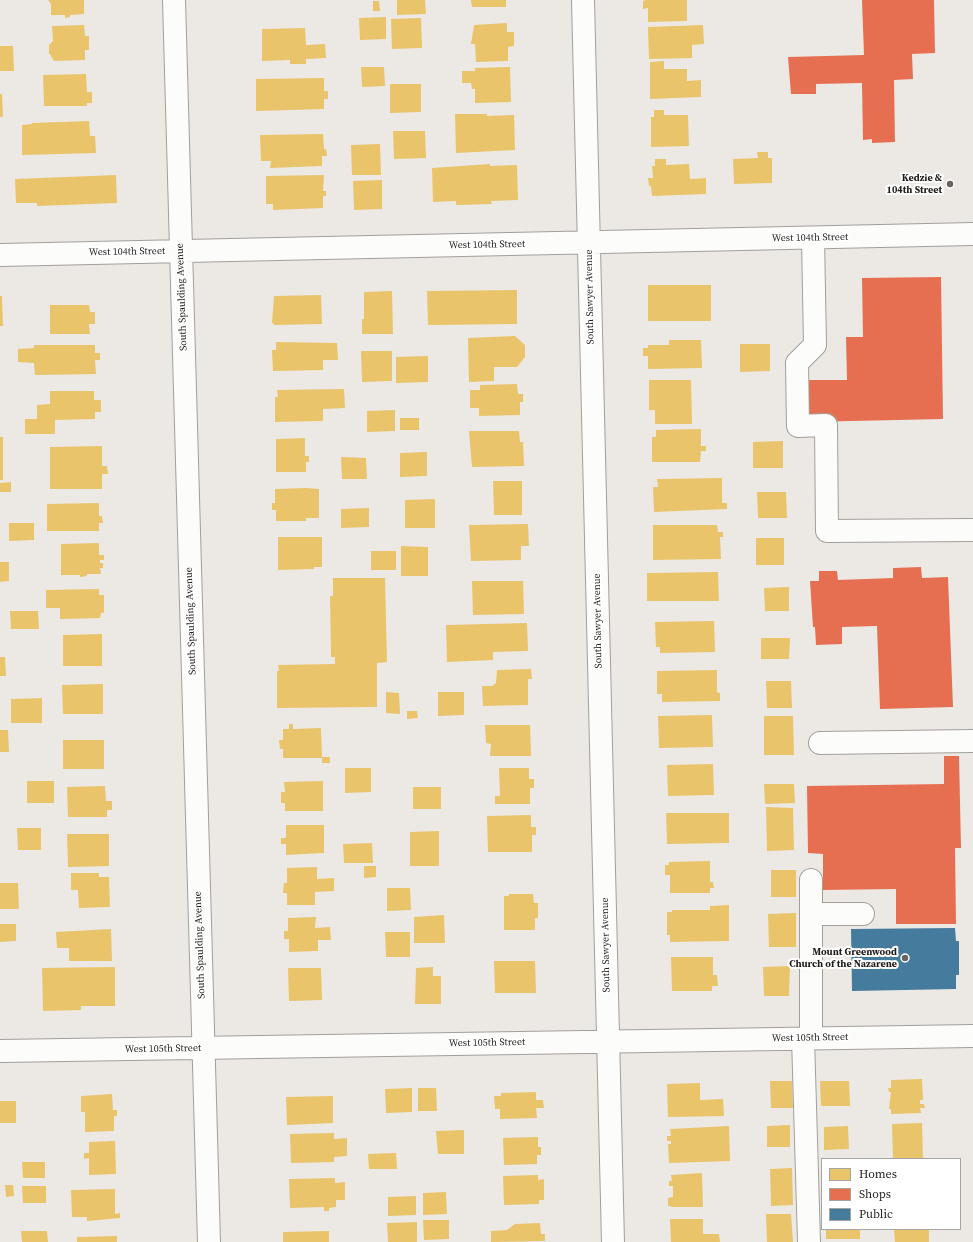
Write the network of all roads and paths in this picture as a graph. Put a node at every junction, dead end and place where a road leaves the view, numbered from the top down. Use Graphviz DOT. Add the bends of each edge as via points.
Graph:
graph roads {
  1 [pos="174,0"];
  2 [pos="583,0"];
  3 [pos="973,234"];
  4 [pos="813,238"];
  5 [pos="589,243"];
  6 [pos="181,251"];
  7 [pos="0,255"];
  8 [pos="973,530"];
  9 [pos="973,741"];
  10 [pos="820,743"];
  11 [pos="811,880"];
  12 [pos="811,914"];
  13 [pos="863,914"];
  14 [pos="973,1036"];
  15 [pos="807,1038"];
  16 [pos="608,1042"];
  17 [pos="203,1048"];
  18 [pos="0,1051"];
  19 [pos="209,1242"];
  20 [pos="613,1242"];
  21 [pos="809,1242"];
  1 -- 6 [label="street, South Spaulding Avenue"];
  2 -- 5 [label="street, South Sawyer Avenue"];
  3 -- 4 [label="street, West 104th Street"];
  4 -- 5 [label="street, West 104th Street"];
  4 -- 8 [label="street" via="815,346 797,362 798,426 826,425 826,531"];
  5 -- 6 [label="street, West 104th Street"];
  5 -- 16 [label="street, South Sawyer Avenue"];
  6 -- 7 [label="street, West 104th Street"];
  6 -- 17 [label="street, South Spaulding Avenue"];
  9 -- 10 [label="street"];
  11 -- 12 [label="street"];
  12 -- 13 [label="street"];
  12 -- 15 [label="street"];
  14 -- 15 [label="street, West 105th Street"];
  15 -- 16 [label="street, West 105th Street"];
  15 -- 21 [label="street"];
  16 -- 17 [label="street, West 105th Street"];
  16 -- 20 [label="street, South Sawyer Avenue"];
  17 -- 18 [label="street, West 105th Street"];
  17 -- 19 [label="street, South Spaulding Avenue"];
}
